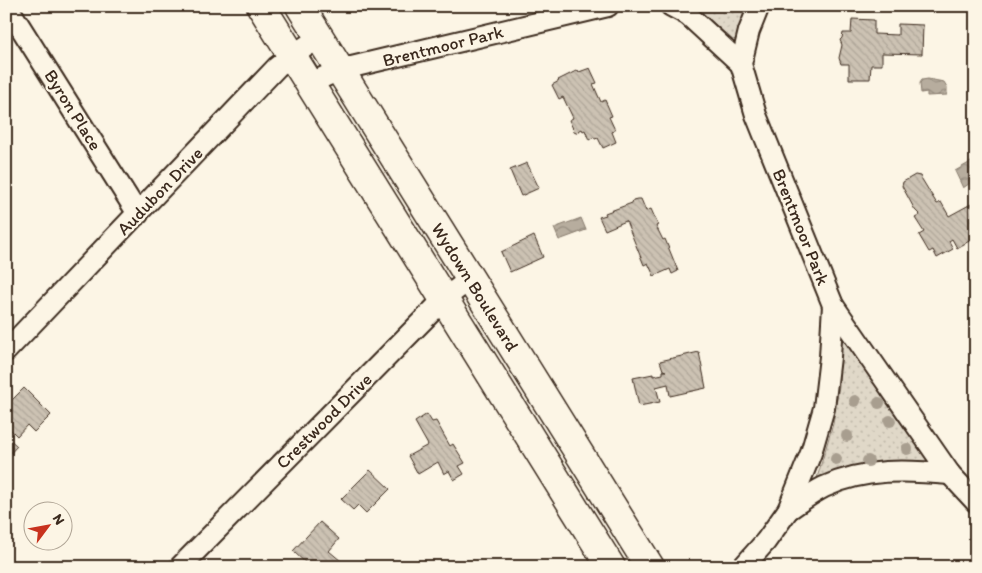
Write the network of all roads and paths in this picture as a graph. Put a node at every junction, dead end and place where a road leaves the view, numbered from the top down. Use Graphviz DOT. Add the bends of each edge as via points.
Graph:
graph roads {
  1 [pos="7,6"];
  2 [pos="260,6"];
  3 [pos="300,6"];
  4 [pos="608,6"];
  5 [pos="672,6"];
  6 [pos="759,6"];
  7 [pos="319,38"];
  8 [pos="291,56"];
  9 [pos="741,64"];
  10 [pos="339,70"];
  11 [pos="309,84"];
  12 [pos="138,214"];
  13 [pos="470,279"];
  14 [pos="444,299"];
  15 [pos="833,305"];
  16 [pos="6,351"];
  17 [pos="950,474"];
  18 [pos="976,502"];
  19 [pos="788,510"];
  20 [pos="180,567"];
  21 [pos="611,567"];
  22 [pos="650,567"];
  23 [pos="743,567"];
  1 -- 12 [label="street, Byron Place"];
  2 -- 8 [label="street, Wydown Boulevard"];
  3 -- 7 [label="street, Wydown Boulevard"];
  4 -- 10 [label="street, Brentmoor Park"];
  5 -- 9 [label="street" via="688,15"];
  6 -- 9 [label="street"];
  7 -- 8 [label="street, Audubon Drive"];
  7 -- 10 [label="street, Wydown Boulevard"];
  8 -- 11 [label="street, Wydown Boulevard"];
  8 -- 12 [label="street, Audubon Drive"];
  9 -- 15 [label="street, Brentmoor Park" via="756,115"];
  10 -- 11 [label="street, Brentmoor Park"];
  10 -- 13 [label="street, Wydown Boulevard"];
  11 -- 14 [label="street, Wydown Boulevard"];
  12 -- 16 [label="street, Audubon Drive"];
  13 -- 14 [label="street, Crestwood Drive"];
  13 -- 22 [label="street, Wydown Boulevard"];
  14 -- 20 [label="street, Crestwood Drive"];
  14 -- 21 [label="street, Wydown Boulevard"];
  15 -- 17 [label="street, Brentmoor Park"];
  15 -- 19 [label="street, Brentmoor Park" via="824,408 811,454"];
  17 -- 18 [label="street, Brentmoor Park"];
  17 -- 19 [label="street, Brentmoor Park" via="877,472 824,487"];
  19 -- 23 [label="street, Brentmoor Park"];
}
